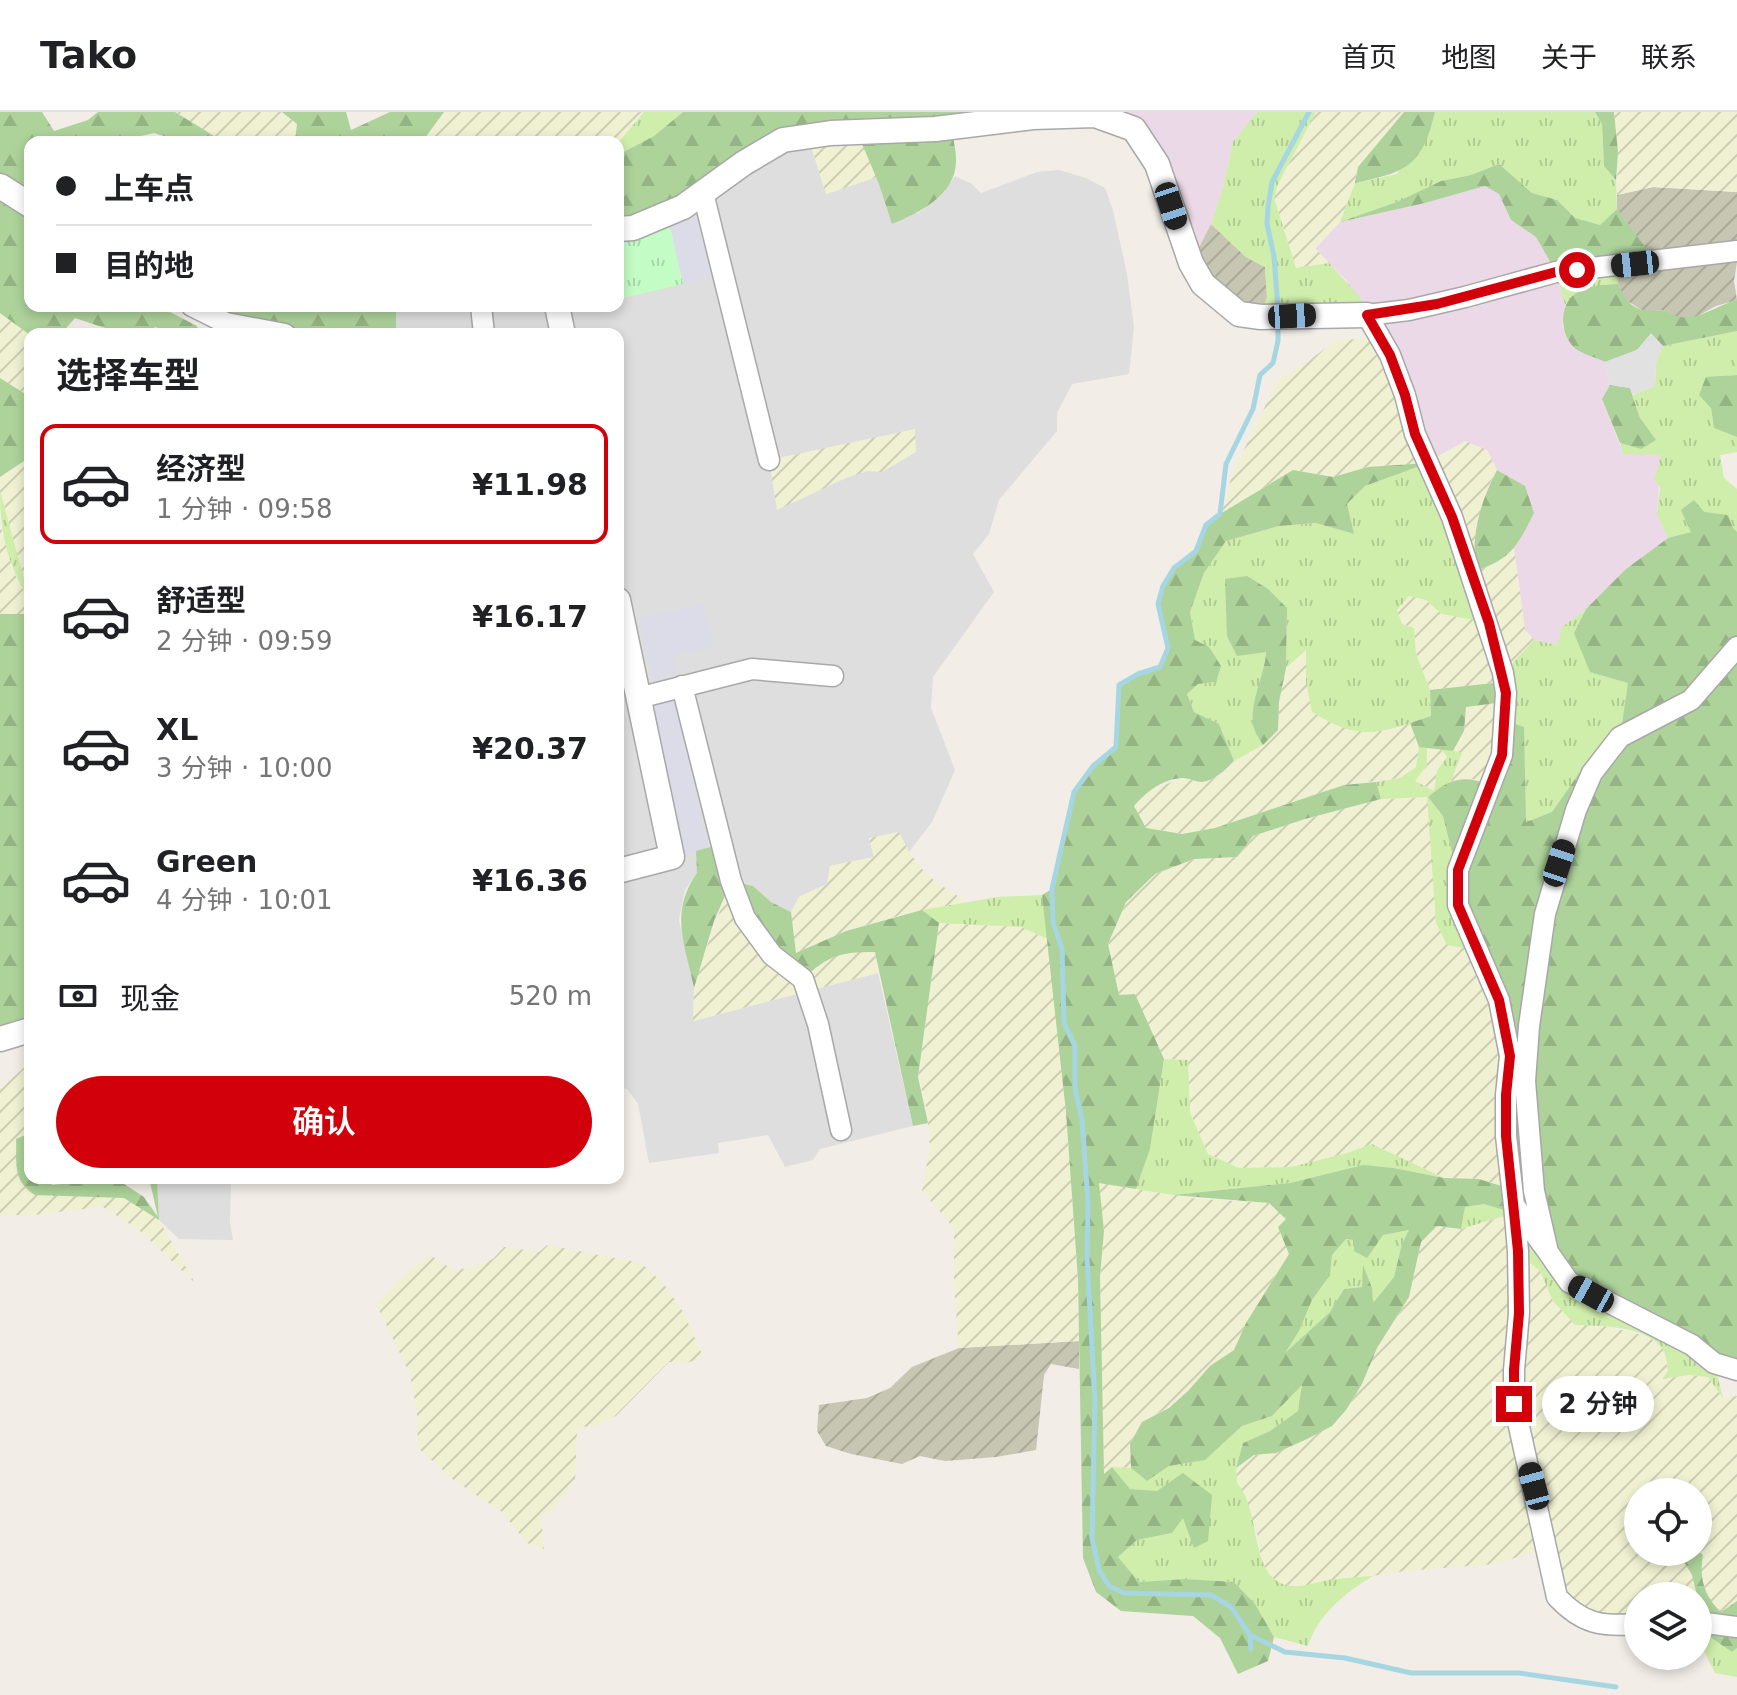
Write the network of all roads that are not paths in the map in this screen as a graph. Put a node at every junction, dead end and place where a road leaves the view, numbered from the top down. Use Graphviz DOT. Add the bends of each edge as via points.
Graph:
graph roads {
  1 [pos="0,186"];
  2 [pos="703,193"];
  3 [pos="24,201"];
  4 [pos="624,229"];
  5 [pos="1737,251"];
  6 [pos="204,312"];
  7 [pos="1367,315"];
  8 [pos="253,328"];
  9 [pos="769,460"];
  10 [pos="624,629"];
  11 [pos="1737,647"];
  12 [pos="833,676"];
  13 [pos="682,686"];
  14 [pos="638,698"];
  15 [pos="624,869"];
  16 [pos="24,1032"];
  17 [pos="0,1039"];
  18 [pos="841,1130"];
  19 [pos="1514,1205"];
  20 [pos="1548,1252"];
  21 [pos="1737,1370"];
  22 [pos="1624,1624"];
  23 [pos="1712,1624"];
  24 [pos="1737,1627"];
  1 -- 3 [label="street"];
  2 -- 4 [label="street" via="683,207"];
  2 -- 7 [label="street" via="783,140 1095,115 1134,129 1157,164 1191,263 1203,284 1239,314"];
  2 -- 9 [label="street"];
  5 -- 7 [label="street" via="1556,272 1451,300"];
  6 -- 8 [label="street"];
  7 -- 19 [label="street" via="1390,355 1415,434 1452,517 1503,673 1502,755 1458,870 1458,905 1499,1000 1510,1056 1506,1136"];
  10 -- 14 [label="street"];
  11 -- 20 [label="street" via="1691,700 1620,737 1592,773 1559,863 1545,914 1525,1081 1534,1191"];
  12 -- 13 [label="street" via="752,669"];
  13 -- 14 [label="street"];
  13 -- 18 [label="street" via="731,881 745,918 772,955 803,979"];
  14 -- 15 [label="street" via="672,857"];
  16 -- 17 [label="street"];
  19 -- 20 [label="street"];
  19 -- 22 [label="street" via="1519,1313 1514,1404 1557,1597 1572,1613 1597,1624"];
  20 -- 21 [label="street" via="1569,1282 1692,1345 1714,1363"];
  23 -- 24 [label="street"];
}
